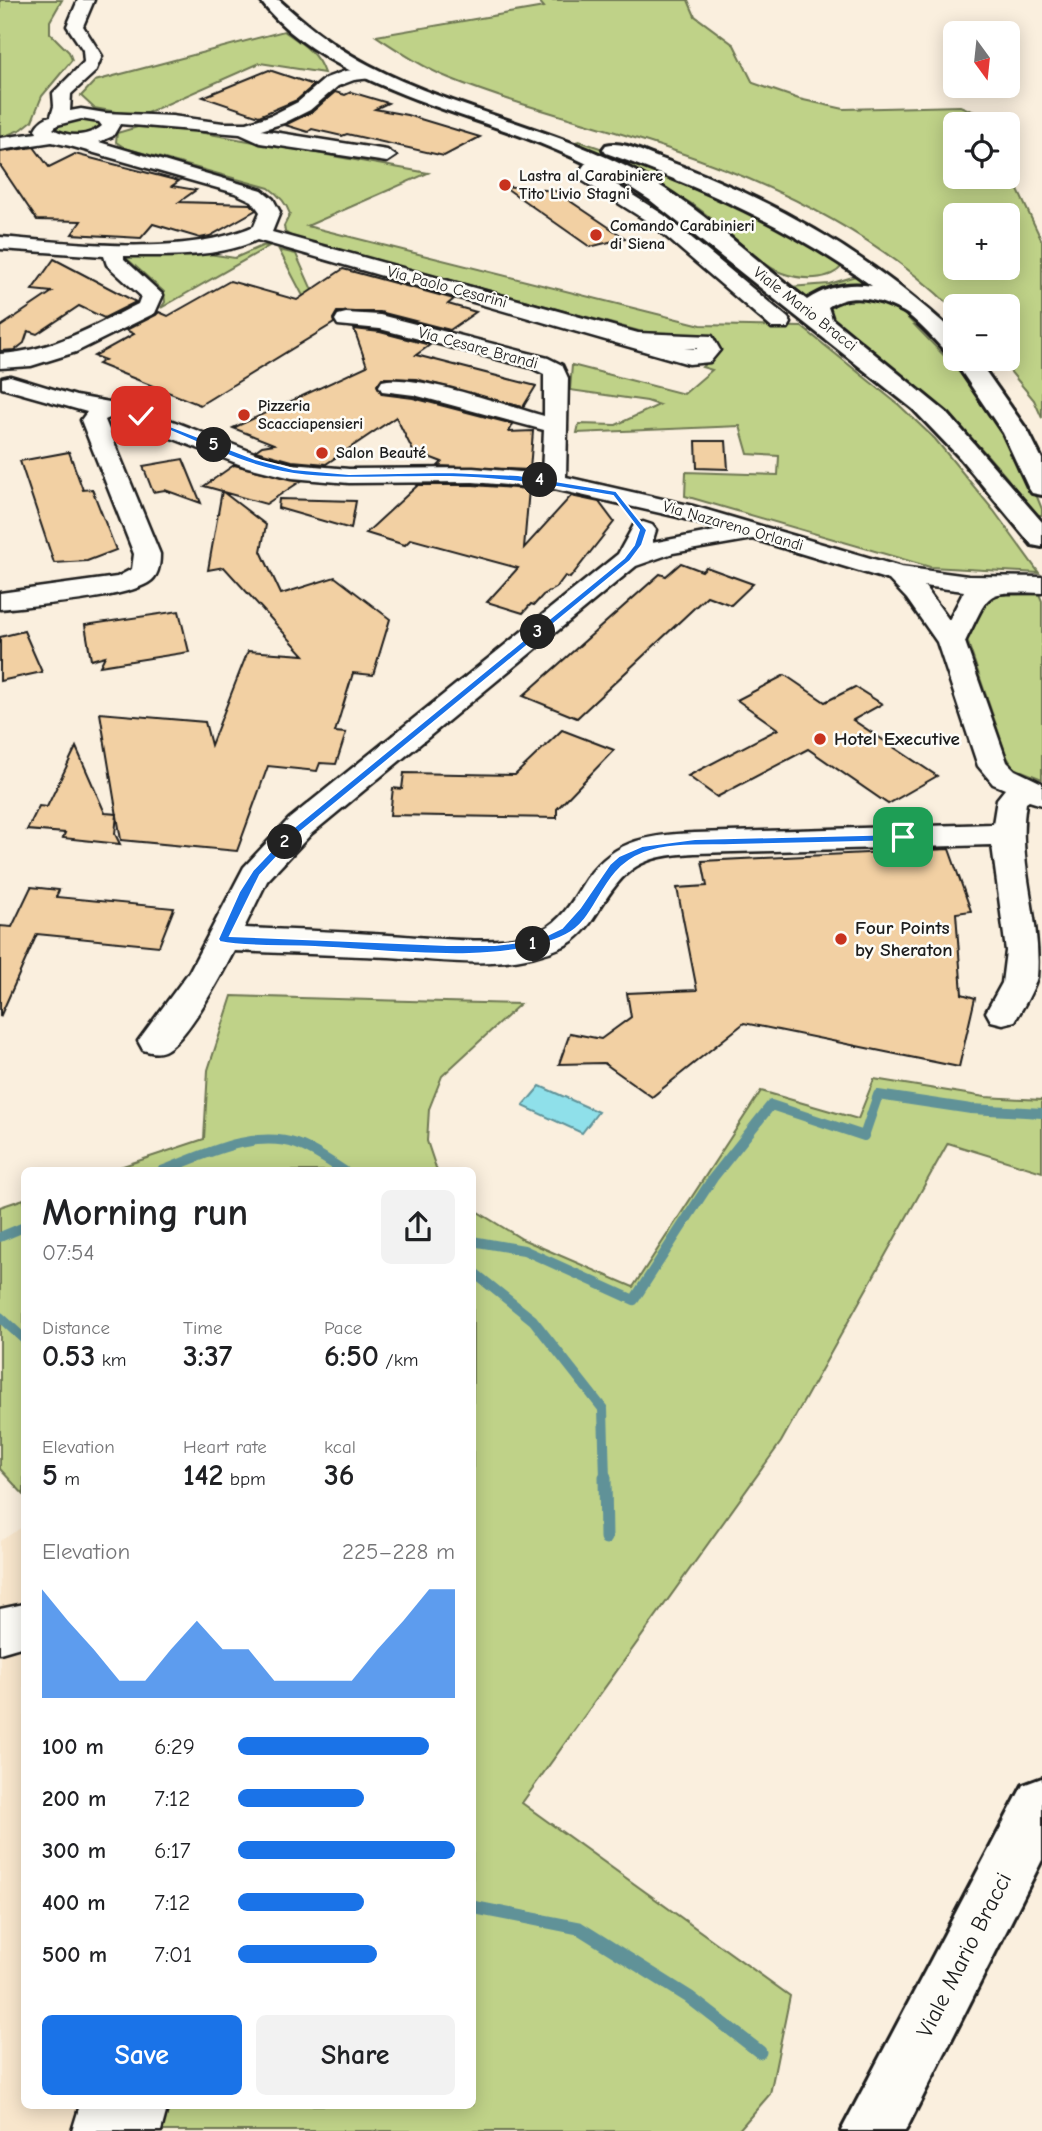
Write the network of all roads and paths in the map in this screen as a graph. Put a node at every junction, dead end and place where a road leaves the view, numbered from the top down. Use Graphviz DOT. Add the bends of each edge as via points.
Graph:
graph roads {
  1 [pos="86,0"];
  2 [pos="269,0"];
  3 [pos="285,0"];
  4 [pos="329,50"];
  5 [pos="374,73"];
  6 [pos="332,82"];
  7 [pos="61,112"];
  8 [pos="107,127"];
  9 [pos="243,128"];
  10 [pos="61,139"];
  11 [pos="0,144"];
  12 [pos="116,153"];
  13 [pos="387,156"];
  14 [pos="604,164"];
  15 [pos="701,225"];
  16 [pos="672,232"];
  17 [pos="257,234"];
  18 [pos="0,243"];
  19 [pos="732,251"];
  20 [pos="114,252"];
  21 [pos="855,261"];
  22 [pos="764,278"];
  23 [pos="731,282"];
  24 [pos="346,320"];
  25 [pos="780,323"];
  26 [pos="821,323"];
  27 [pos="943,337"];
  28 [pos="943,339"];
  29 [pos="637,340"];
  30 [pos="51,356"];
  31 [pos="0,361"];
  32 [pos="972,371"];
  33 [pos="5,382"];
  34 [pos="390,386"];
  35 [pos="67,389"];
  36 [pos="116,408"];
  37 [pos="556,426"];
  38 [pos="1016,433"];
  39 [pos="1042,463"];
  40 [pos="554,482"];
  41 [pos="1042,487"];
  42 [pos="616,494"];
  43 [pos="684,511"];
  44 [pos="643,530"];
  45 [pos="761,533"];
  46 [pos="1042,539"];
  47 [pos="689,540"];
  48 [pos="627,560"];
  49 [pos="898,574"];
  50 [pos="1042,585"];
  51 [pos="986,586"];
  52 [pos="0,601"];
  53 [pos="951,642"];
  54 [pos="1036,791"];
  55 [pos="1007,834"];
  56 [pos="223,939"];
  57 [pos="1003,1012"];
  58 [pos="155,1041"];
  59 [pos="21,1610"];
  60 [pos="0,1614"];
  61 [pos="21,1626"];
  62 [pos="0,1631"];
  63 [pos="1042,1804"];
  64 [pos="106,2109"];
  65 [pos="140,2109"];
  66 [pos="880,2123"];
  67 [pos="99,2131"];
  68 [pos="134,2131"];
  1 -- 7 [label="street" via="75,26 93,60 62,93"];
  2 -- 4 [label="main road, Viale Mario Bracci"];
  3 -- 21 [label="main road" via="331,39 387,70 706,183 815,235"];
  4 -- 5 [label="main road, Viale Mario Bracci"];
  4 -- 6 [label="street" via="335,63"];
  5 -- 6 [label="street"];
  5 -- 14 [label="main road, Viale Mario Bracci" via="548,138"];
  6 -- 9 [label="street" via="295,111"];
  7 -- 8 [label="street" via="81,114"];
  7 -- 10 [label="street" via="44,130"];
  8 -- 9 [label="street" via="172,121"];
  8 -- 10 [label="street" via="89,139"];
  8 -- 12 [label="street" via="102,139"];
  9 -- 13 [label="street" via="260,137"];
  10 -- 11 [label="street"];
  10 -- 12 [label="street"];
  12 -- 17 [label="street" via="252,193 270,211 268,223"];
  14 -- 15 [label="main road, Viale Mario Bracci"];
  14 -- 16 [label="street" via="587,175"];
  15 -- 16 [label="street"];
  15 -- 19 [label="main road, Viale Mario Bracci"];
  16 -- 23 [label="street"];
  17 -- 20 [label="street" via="208,248"];
  17 -- 29 [label="street, Via Paolo Cesarini"];
  18 -- 20 [label="street"];
  19 -- 21 [label="main road" via="777,275 807,281 845,274"];
  19 -- 22 [label="main road, Viale Mario Bracci"];
  20 -- 30 [label="street" via="116,263 148,290 150,304"];
  21 -- 27 [label="main road"];
  22 -- 23 [label="street"];
  22 -- 26 [label="main road, Viale Mario Bracci"];
  23 -- 25 [label="street"];
  24 -- 37 [label="street, Via Cesare Brandi" via="380,322 549,366 557,375"];
  26 -- 28 [label="main road" via="816,305 823,299 841,292 871,292 906,308"];
  26 -- 46 [label="main road, Viale Mario Bracci" via="944,424"];
  30 -- 31 [label="street"];
  30 -- 33 [label="street"];
  30 -- 35 [label="street"];
  32 -- 38 [label="main road"];
  33 -- 35 [label="street, Via Nazareno Orlandi"];
  33 -- 36 [label="street, Via Nazareno Orlandi" via="72,402"];
  34 -- 37 [label="street" via="415,388"];
  35 -- 36 [label="street, Via Nazareno Orlandi"];
  36 -- 40 [label="street, Via Nazareno Orlandi" via="253,461 292,471"];
  36 -- 52 [label="street" via="93,420 147,554 143,575 124,584"];
  37 -- 40 [label="street, Via Cesare Brandi"];
  38 -- 39 [label="street"];
  38 -- 41 [label="main road"];
  40 -- 42 [label="street, Via Nazareno Orlandi"];
  42 -- 43 [label="street, Via Nazareno Orlandi"];
  42 -- 44 [label="street"];
  43 -- 44 [label="street"];
  43 -- 45 [label="street, Via Nazareno Orlandi"];
  43 -- 47 [label="street"];
  44 -- 48 [label="street"];
  45 -- 47 [label="street"];
  45 -- 49 [label="street, Via Nazareno Orlandi"];
  47 -- 48 [label="street"];
  48 -- 56 [label="street" via="295,831 244,892"];
  49 -- 51 [label="street, Via Nazareno Orlandi"];
  49 -- 53 [label="street"];
  50 -- 51 [label="street, Via Nazareno Orlandi"];
  51 -- 53 [label="street" via="976,594"];
  53 -- 54 [label="street" via="993,766 1004,777"];
  54 -- 55 [label="street" via="1013,797"];
  55 -- 56 [label="street" via="695,843 645,849 613,866 566,931 518,946 447,949"];
  55 -- 57 [label="street" via="1020,916 1022,964 1017,987"];
  56 -- 58 [label="street" via="194,993"];
  59 -- 60 [label="street"];
  61 -- 62 [label="street"];
  63 -- 66 [label="main road, Viale Mario Bracci"];
  64 -- 67 [label="street"];
  65 -- 68 [label="street"];
}
